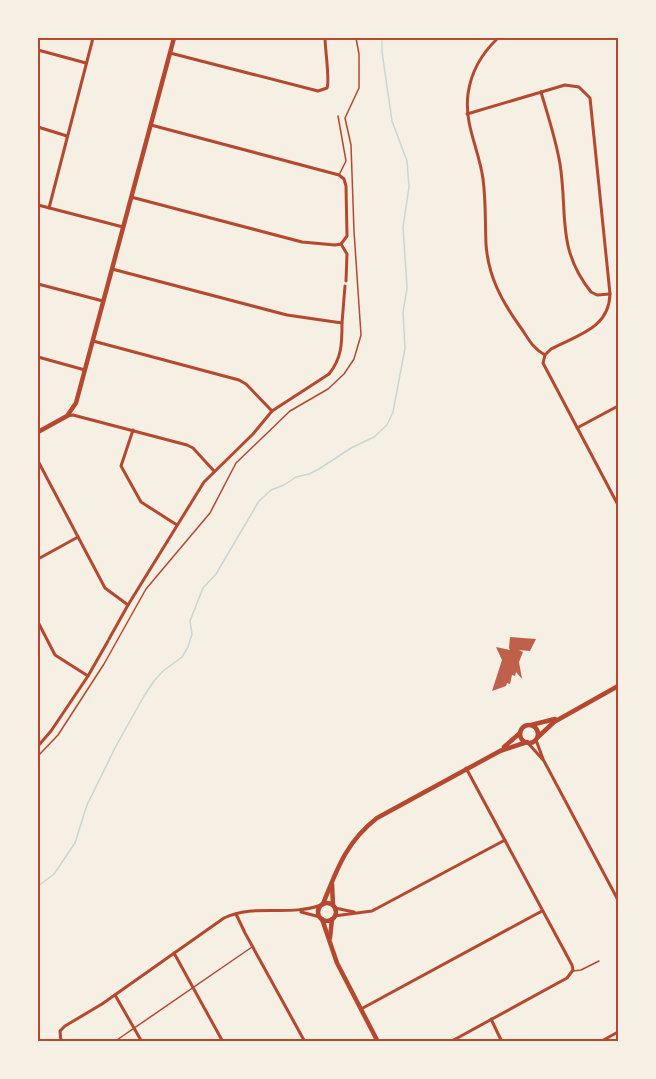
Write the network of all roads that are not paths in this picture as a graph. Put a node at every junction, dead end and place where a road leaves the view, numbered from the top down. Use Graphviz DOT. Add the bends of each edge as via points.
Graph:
graph roads {
  1 [pos="93,38"];
  2 [pos="174,38"];
  3 [pos="324,38"];
  4 [pos="498,38"];
  5 [pos="38,50"];
  6 [pos="170,52"];
  7 [pos="86,63"];
  8 [pos="541,92"];
  9 [pos="467,114"];
  10 [pos="338,116"];
  11 [pos="151,125"];
  12 [pos="38,127"];
  13 [pos="67,135"];
  14 [pos="339,176"];
  15 [pos="131,197"];
  16 [pos="38,205"];
  17 [pos="49,208"];
  18 [pos="123,227"];
  19 [pos="341,244"];
  20 [pos="112,269"];
  21 [pos="38,284"];
  22 [pos="610,294"];
  23 [pos="104,301"];
  24 [pos="342,323"];
  25 [pos="93,341"];
  26 [pos="545,355"];
  27 [pos="38,357"];
  28 [pos="85,370"];
  29 [pos="618,406"];
  30 [pos="272,411"];
  31 [pos="67,416"];
  32 [pos="578,428"];
  33 [pos="133,430"];
  34 [pos="38,432"];
  35 [pos="38,461"];
  36 [pos="42,470"];
  37 [pos="214,471"];
  38 [pos="38,473"];
  39 [pos="617,499"];
  40 [pos="618,505"];
  41 [pos="177,525"];
  42 [pos="78,537"];
  43 [pos="38,558"];
  44 [pos="128,605"];
  45 [pos="38,622"];
  46 [pos="88,676"];
  47 [pos="618,686"];
  48 [pos="566,715"];
  49 [pos="530,725"];
  50 [pos="521,732"];
  51 [pos="537,738"];
  52 [pos="528,742"];
  53 [pos="38,746"];
  54 [pos="500,751"];
  55 [pos="544,760"];
  56 [pos="466,768"];
  57 [pos="504,840"];
  58 [pos="333,878"];
  59 [pos="618,900"];
  60 [pos="322,905"];
  61 [pos="334,907"];
  62 [pos="542,910"];
  63 [pos="299,911"];
  64 [pos="236,913"];
  65 [pos="362,913"];
  66 [pos="334,917"];
  67 [pos="321,918"];
  68 [pos="330,940"];
  69 [pos="252,947"];
  70 [pos="174,953"];
  71 [pos="599,961"];
  72 [pos="573,971"];
  73 [pos="193,987"];
  74 [pos="115,995"];
  75 [pos="361,1008"];
  76 [pos="491,1020"];
  77 [pos="135,1029"];
  78 [pos="618,1032"];
  79 [pos="61,1041"];
  80 [pos="114,1041"];
  81 [pos="142,1041"];
  82 [pos="223,1041"];
  83 [pos="305,1041"];
  84 [pos="378,1041"];
  85 [pos="450,1041"];
  86 [pos="502,1041"];
  87 [pos="600,1041"];
  1 -- 7 [label="street"];
  2 -- 6 [label="street"];
  3 -- 6 [label="street" via="329,82 318,91"];
  4 -- 9 [label="street" via="482,56 474,73"];
  5 -- 7 [label="street"];
  6 -- 11 [label="street"];
  7 -- 13 [label="street"];
  8 -- 9 [label="street"];
  8 -- 22 [label="street" via="561,166 570,257 591,292"];
  8 -- 22 [label="street" via="575,85 586,92 591,102"];
  9 -- 26 [label="street" via="483,179 491,273 506,306 534,347"];
  10 -- 14 [label="lane" via="346,161"];
  11 -- 14 [label="street"];
  11 -- 15 [label="street"];
  12 -- 13 [label="street"];
  13 -- 17 [label="street"];
  14 -- 19 [label="street" via="346,186 347,236"];
  15 -- 18 [label="street"];
  15 -- 19 [label="street" via="302,242"];
  16 -- 17 [label="street"];
  17 -- 18 [label="street"];
  18 -- 20 [label="street"];
  19 -- 24 [label="street" via="348,254"];
  20 -- 23 [label="street"];
  20 -- 24 [label="street" via="287,315"];
  21 -- 23 [label="street"];
  22 -- 26 [label="street" via="608,310 600,322"];
  23 -- 25 [label="street"];
  24 -- 30 [label="street" via="336,366"];
  25 -- 28 [label="street"];
  25 -- 30 [label="street" via="238,380"];
  26 -- 32 [label="street" via="545,368"];
  27 -- 28 [label="street"];
  28 -- 31 [label="street" via="76,403"];
  29 -- 32 [label="street"];
  30 -- 37 [label="street"];
  31 -- 33 [label="street"];
  31 -- 34 [label="street"];
  32 -- 39 [label="street"];
  33 -- 37 [label="street" via="193,448"];
  33 -- 41 [label="street" via="121,466 141,502"];
  35 -- 36 [label="street"];
  36 -- 38 [label="street"];
  36 -- 42 [label="street"];
  37 -- 41 [label="street"];
  39 -- 40 [label="street"];
  41 -- 44 [label="street"];
  42 -- 43 [label="street"];
  42 -- 44 [label="street" via="105,588"];
  44 -- 46 [label="street"];
  45 -- 46 [label="street" via="55,655"];
  46 -- 53 [label="street"];
  47 -- 48 [label="street"];
  48 -- 49 [label="street"];
  48 -- 51 [label="street"];
  49 -- 50 [label="street"];
  49 -- 51 [label="street" via="537,729"];
  50 -- 52 [label="street" via="522,739"];
  50 -- 54 [label="street"];
  51 -- 52 [label="street"];
  51 -- 55 [label="street"];
  52 -- 54 [label="street"];
  52 -- 55 [label="street"];
  54 -- 56 [label="street"];
  55 -- 59 [label="street"];
  56 -- 57 [label="street"];
  56 -- 58 [label="street" via="376,818 347,849"];
  57 -- 62 [label="street"];
  57 -- 65 [label="street"];
  58 -- 60 [label="street"];
  58 -- 61 [label="street"];
  60 -- 61 [label="street"];
  60 -- 63 [label="street"];
  60 -- 67 [label="street" via="318,909"];
  61 -- 65 [label="street"];
  61 -- 66 [label="street"];
  62 -- 72 [label="street"];
  62 -- 75 [label="street"];
  63 -- 64 [label="street"];
  63 -- 67 [label="street"];
  64 -- 69 [label="street"];
  64 -- 70 [label="street"];
  65 -- 66 [label="street"];
  66 -- 67 [label="street" via="327,921"];
  66 -- 68 [label="street"];
  67 -- 68 [label="street"];
  68 -- 75 [label="street" via="336,963"];
  69 -- 73 [label="lane"];
  69 -- 83 [label="street"];
  70 -- 73 [label="street"];
  70 -- 74 [label="street"];
  71 -- 72 [label="lane"];
  72 -- 76 [label="street"];
  73 -- 77 [label="lane"];
  73 -- 82 [label="street"];
  74 -- 77 [label="street"];
  74 -- 79 [label="street" via="62,1028"];
  75 -- 84 [label="street"];
  76 -- 85 [label="street"];
  76 -- 86 [label="street"];
  77 -- 80 [label="lane"];
  77 -- 81 [label="street"];
  78 -- 87 [label="street"];
}
